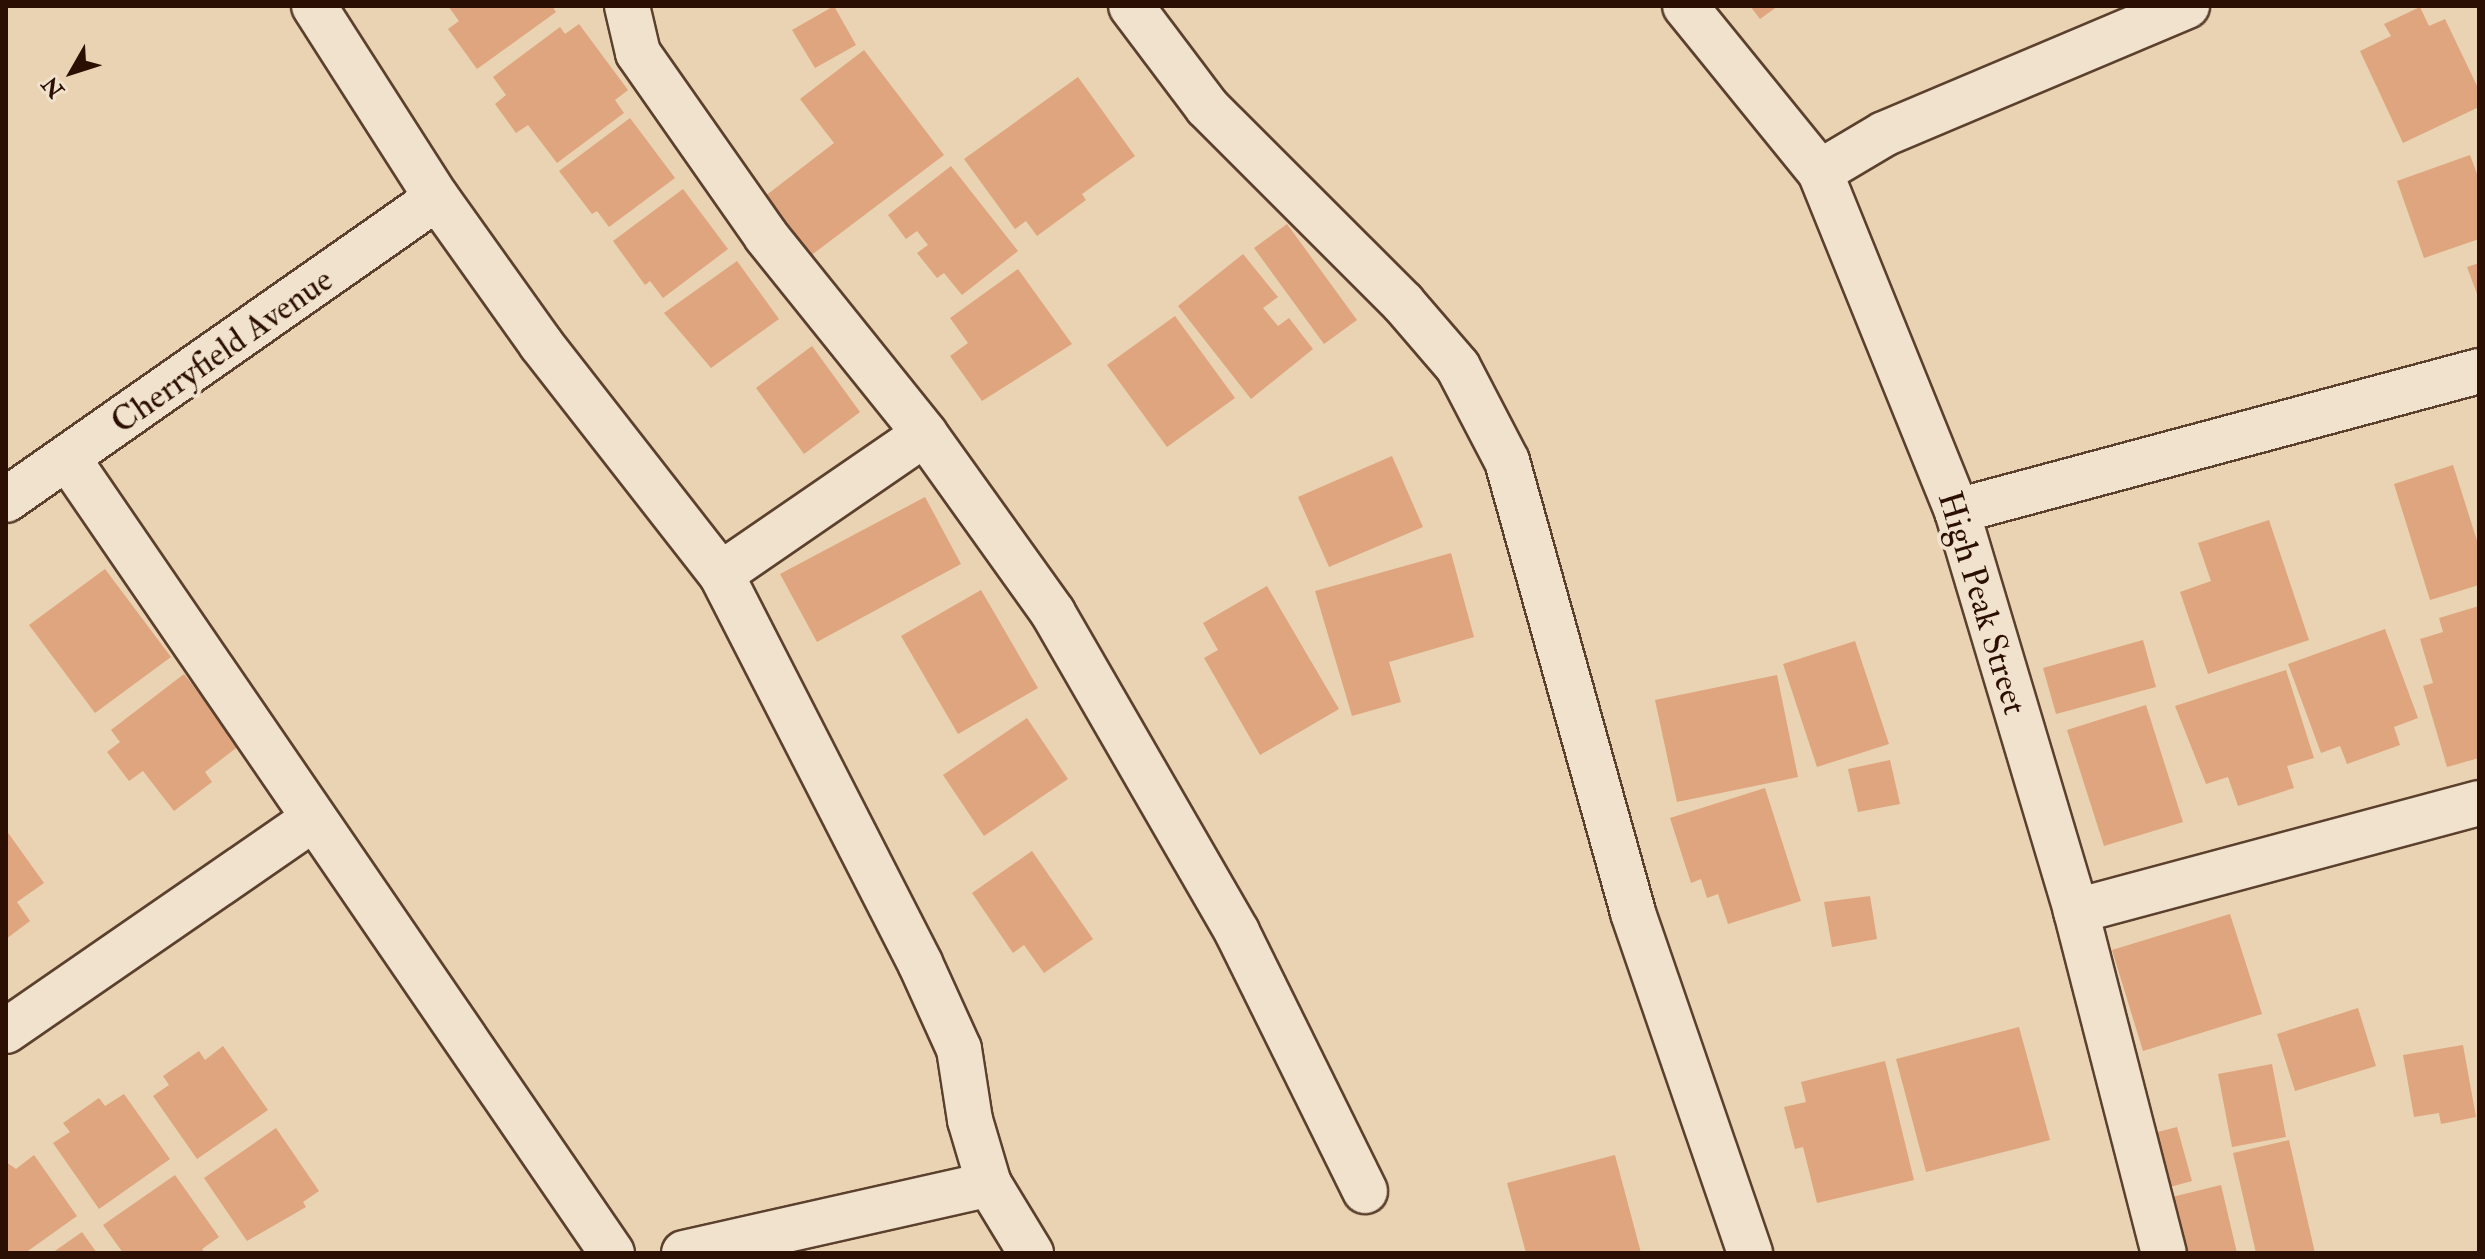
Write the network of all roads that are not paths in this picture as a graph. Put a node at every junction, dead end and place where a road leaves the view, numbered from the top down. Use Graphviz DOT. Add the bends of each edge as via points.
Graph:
graph roads {
  1 [pos="314,6"];
  2 [pos="627,6"];
  3 [pos="1131,6"];
  4 [pos="1685,6"];
  5 [pos="2187,6"];
  6 [pos="1820,172"];
  7 [pos="437,198"];
  8 [pos="2479,371"];
  9 [pos="925,434"];
  10 [pos="69,460"];
  11 [pos="6,500"];
  12 [pos="1957,511"];
  13 [pos="721,574"];
  14 [pos="2479,803"];
  15 [pos="313,819"];
  16 [pos="2076,911"];
  17 [pos="6,1031"];
  18 [pos="989,1184"];
  19 [pos="1365,1191"];
  20 [pos="612,1253"];
  21 [pos="684,1253"];
  22 [pos="1031,1253"];
  23 [pos="1750,1253"];
  24 [pos="2164,1253"];
  1 -- 7 [label="street"];
  2 -- 9 [label="street" via="638,53 647,66 766,236"];
  3 -- 23 [label="street" via="1207,107 1403,303 1458,367 1507,461 1633,913"];
  4 -- 6 [label="street, High Peak Street"];
  5 -- 6 [label="street" via="1884,134"];
  6 -- 12 [label="street, High Peak Street"];
  7 -- 10 [label="street, Cherryfield Avenue"];
  7 -- 13 [label="street" via="541,344"];
  8 -- 12 [label="street"];
  9 -- 13 [label="street"];
  9 -- 19 [label="street" via="1061,626 1237,932"];
  10 -- 11 [label="street, Cherryfield Avenue"];
  10 -- 15 [label="street"];
  12 -- 16 [label="street, High Peak Street"];
  13 -- 18 [label="street" via="959,1049 970,1120"];
  14 -- 16 [label="street"];
  15 -- 17 [label="street"];
  15 -- 20 [label="street"];
  16 -- 24 [label="street, High Peak Street"];
  18 -- 21 [label="street"];
  18 -- 22 [label="street"];
}
